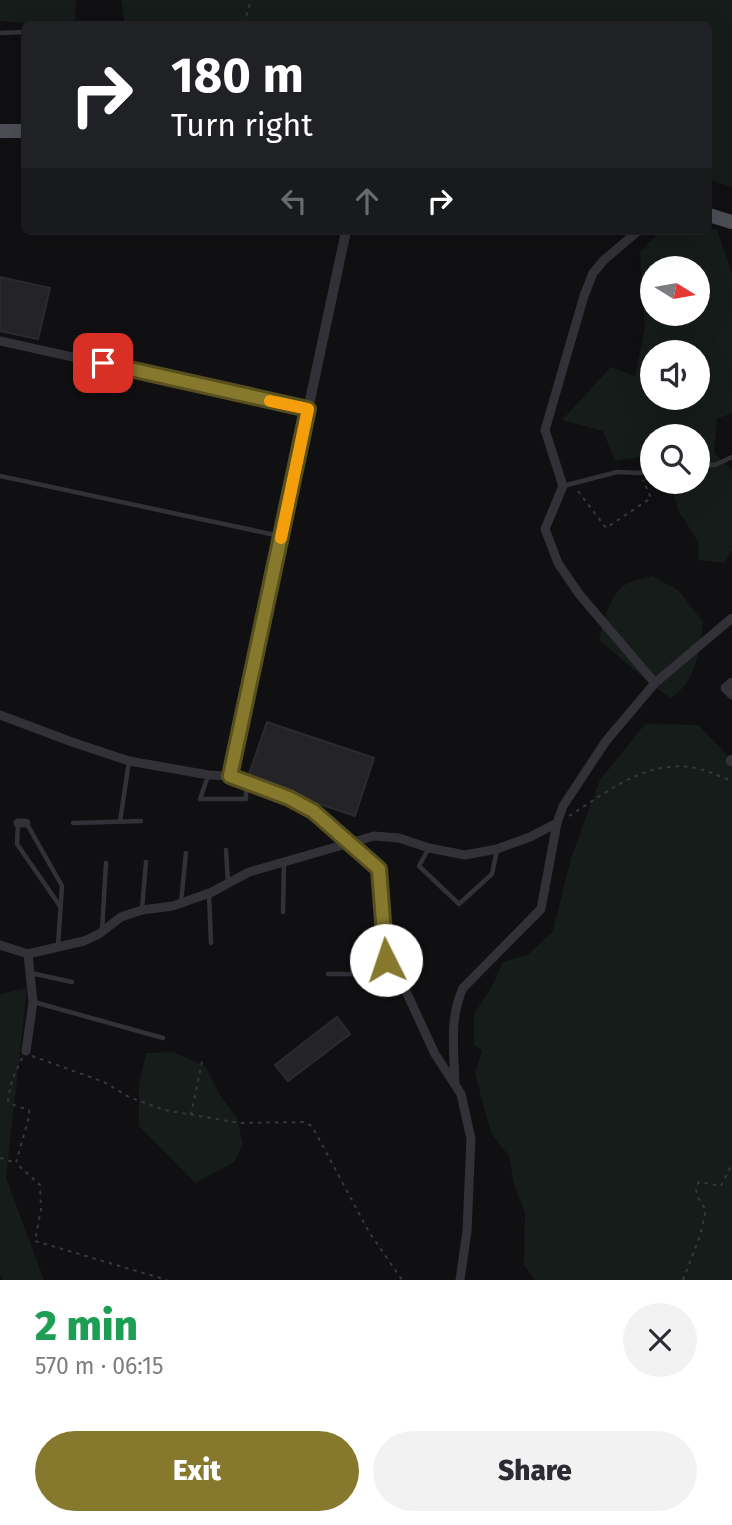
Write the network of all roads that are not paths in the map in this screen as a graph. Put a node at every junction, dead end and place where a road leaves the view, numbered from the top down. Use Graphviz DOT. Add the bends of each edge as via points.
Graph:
graph roads {
  1 [pos="21,32"];
  2 [pos="0,33"];
  3 [pos="0,131"];
  4 [pos="21,131"];
  5 [pos="712,216"];
  6 [pos="732,222"];
  7 [pos="345,235"];
  8 [pos="633,235"];
  9 [pos="0,341"];
  10 [pos="308,409"];
  11 [pos="732,457"];
  12 [pos="710,465"];
  13 [pos="640,473"];
  14 [pos="0,476"];
  15 [pos="568,485"];
  16 [pos="281,536"];
  17 [pos="732,618"];
  18 [pos="656,682"];
  19 [pos="732,682"];
  20 [pos="732,695"];
  21 [pos="0,715"];
  22 [pos="129,761"];
  23 [pos="209,775"];
  24 [pos="230,776"];
  25 [pos="246,783"];
  26 [pos="141,821"];
  27 [pos="120,822"];
  28 [pos="73,823"];
  29 [pos="557,823"];
  30 [pos="349,842"];
  31 [pos="429,848"];
  32 [pos="497,849"];
  33 [pos="226,850"];
  34 [pos="186,853"];
  35 [pos="284,861"];
  36 [pos="146,862"];
  37 [pos="106,863"];
  38 [pos="228,884"];
  39 [pos="209,893"];
  40 [pos="181,903"];
  41 [pos="60,907"];
  42 [pos="142,910"];
  43 [pos="283,912"];
  44 [pos="102,932"];
  45 [pos="211,943"];
  46 [pos="0,945"];
  47 [pos="58,947"];
  48 [pos="28,954"];
  49 [pos="388,966"];
  50 [pos="30,973"];
  51 [pos="328,974"];
  52 [pos="72,982"];
  53 [pos="33,1002"];
  54 [pos="163,1038"];
  55 [pos="26,1051"];
  56 [pos="455,1083"];
  57 [pos="460,1280"];
  1 -- 2 [label="lane"];
  3 -- 4 [label="main road"];
  5 -- 6 [label="main road"];
  7 -- 10 [label="street"];
  8 -- 15 [label="street" via="593,273 545,430"];
  9 -- 10 [label="street"];
  10 -- 16 [label="street"];
  11 -- 12 [label="lane"];
  13 -- 15 [label="lane" via="617,472"];
  14 -- 16 [label="lane"];
  15 -- 18 [label="street" via="545,530 558,564"];
  16 -- 24 [label="street"];
  17 -- 18 [label="street"];
  18 -- 29 [label="street" via="606,741 563,806"];
  19 -- 20 [label="street" via="725,688"];
  21 -- 22 [label="street"];
  22 -- 23 [label="street"];
  22 -- 27 [label="lane"];
  23 -- 24 [label="street"];
  23 -- 25 [label="lane" via="200,799 246,799"];
  24 -- 25 [label="street"];
  25 -- 30 [label="street" via="301,804"];
  26 -- 27 [label="lane"];
  27 -- 28 [label="lane"];
  29 -- 32 [label="street"];
  29 -- 56 [label="street" via="541,909 463,988 456,1004"];
  30 -- 31 [label="street" via="374,836"];
  30 -- 35 [label="street"];
  30 -- 49 [label="street" via="379,869"];
  31 -- 32 [label="street" via="465,855"];
  31 -- 32 [label="lane" via="419,866 459,904 492,874"];
  33 -- 38 [label="lane"];
  34 -- 40 [label="lane"];
  35 -- 38 [label="street"];
  35 -- 43 [label="lane"];
  36 -- 42 [label="lane"];
  37 -- 44 [label="lane"];
  38 -- 39 [label="street"];
  39 -- 40 [label="street"];
  39 -- 45 [label="lane"];
  40 -- 42 [label="street"];
  41 -- 41 [label="lane" via="62,886 22,823 17,844"];
  41 -- 47 [label="lane"];
  42 -- 44 [label="street" via="121,917"];
  44 -- 47 [label="street"];
  46 -- 48 [label="street"];
  47 -- 48 [label="street"];
  48 -- 50 [label="street"];
  49 -- 51 [label="lane" via="365,974"];
  49 -- 56 [label="street" via="404,987 447,1077"];
  50 -- 52 [label="lane"];
  50 -- 53 [label="street"];
  53 -- 54 [label="lane"];
  53 -- 55 [label="street"];
  56 -- 57 [label="street" via="471,1139"];
}
